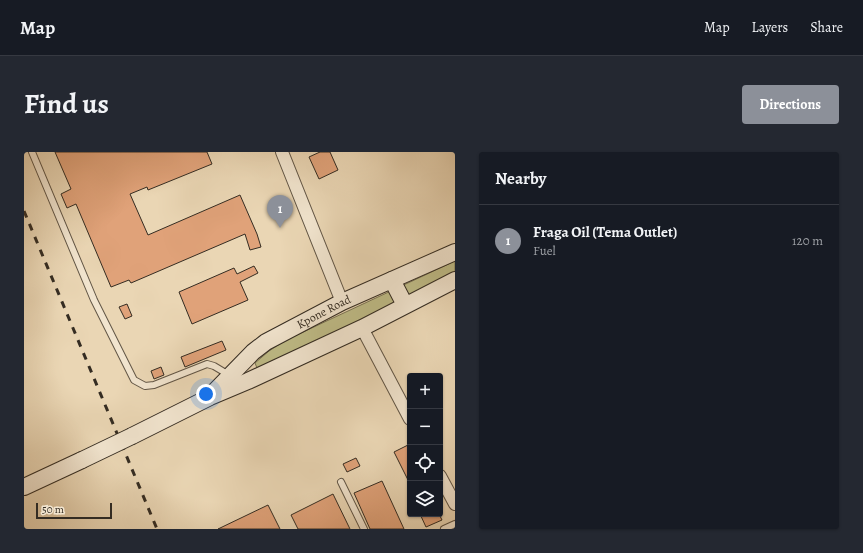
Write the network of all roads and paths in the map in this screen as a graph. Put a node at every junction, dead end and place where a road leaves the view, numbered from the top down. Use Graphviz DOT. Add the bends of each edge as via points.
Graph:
graph roads {
  1 [pos="32,152"];
  2 [pos="282,152"];
  3 [pos="455,252"];
  4 [pos="392,280"];
  5 [pos="455,280"];
  6 [pos="342,302"];
  7 [pos="405,305"];
  8 [pos="362,328"];
  9 [pos="231,376"];
  10 [pos="210,397"];
  11 [pos="407,413"];
  12 [pos="443,481"];
  13 [pos="341,482"];
  14 [pos="24,487"];
  15 [pos="455,504"];
  16 [pos="455,524"];
  17 [pos="364,529"];
  18 [pos="444,529"];
  1 -- 9 [label="lane" via="94,300 134,380 145,386 154,385 207,364"];
  2 -- 6 [label="street"];
  3 -- 4 [label="main road, Kpone Road"];
  4 -- 6 [label="main road, Kpone Road"];
  4 -- 7 [label="main road"];
  5 -- 7 [label="main road, Kpone Road"];
  6 -- 9 [label="main road, Kpone Road" via="266,342"];
  7 -- 8 [label="main road, Kpone Road"];
  8 -- 10 [label="main road, Kpone Road"];
  8 -- 11 [label="street"];
  9 -- 10 [label="main road, Kpone Road"];
  10 -- 14 [label="main road, Kpone Road, bridge"];
  12 -- 15 [label="street"];
  13 -- 17 [label="lane"];
  16 -- 18 [label="lane"];
}
